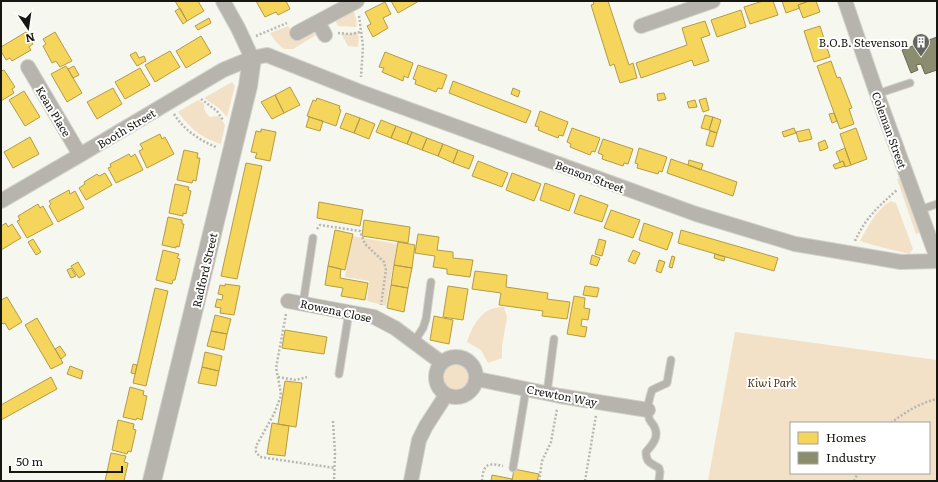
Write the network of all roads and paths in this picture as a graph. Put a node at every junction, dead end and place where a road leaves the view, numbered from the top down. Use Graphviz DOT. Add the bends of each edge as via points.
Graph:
graph roads {
  1 [pos="223,1"];
  2 [pos="356,1"];
  3 [pos="713,1"];
  4 [pos="844,1"];
  5 [pos="318,22"];
  6 [pos="641,26"];
  7 [pos="297,33"];
  8 [pos="325,35"];
  9 [pos="245,40"];
  10 [pos="252,58"];
  11 [pos="28,67"];
  12 [pos="910,82"];
  13 [pos="192,89"];
  14 [pos="358,91"];
  15 [pos="877,94"];
  16 [pos="167,104"];
  17 [pos="236,135"];
  18 [pos="232,153"];
  19 [pos="80,155"];
  20 [pos="908,180"];
  21 [pos="1,201"];
  22 [pos="937,204"];
  23 [pos="919,210"];
  24 [pos="313,238"];
  25 [pos="849,253"];
  26 [pos="937,258"];
  27 [pos="937,261"];
  28 [pos="431,282"];
  29 [pos="288,301"];
  30 [pos="303,304"];
  31 [pos="349,312"];
  32 [pos="383,322"];
  33 [pos="554,339"];
  34 [pos="414,342"];
  35 [pos="671,360"];
  36 [pos="442,363"];
  37 [pos="339,374"];
  38 [pos="278,377"];
  39 [pos="307,377"];
  40 [pos="476,378"];
  41 [pos="526,389"];
  42 [pos="554,394"];
  43 [pos="446,395"];
  44 [pos="937,399"];
  45 [pos="598,402"];
  46 [pos="648,410"];
  47 [pos="333,421"];
  48 [pos="892,422"];
  49 [pos="335,468"];
  50 [pos="513,468"];
  51 [pos="659,480"];
  52 [pos="152,481"];
  53 [pos="334,481"];
  54 [pos="411,481"];
  55 [pos="482,481"];
  56 [pos="539,481"];
  57 [pos="585,481"];
  1 -- 9 [label="street"];
  2 -- 5 [label="street"];
  2 -- 14 [label="path" via="363,46"];
  3 -- 6 [label="street"];
  4 -- 15 [label="street, Coleman Street"];
  5 -- 7 [label="street"];
  5 -- 8 [label="street"];
  7 -- 9 [label="path" via="289,22"];
  9 -- 10 [label="street"];
  10 -- 13 [label="street, Booth Street" via="223,70"];
  10 -- 14 [label="street, Benson Street" via="267,55"];
  10 -- 17 [label="street, Radford Street"];
  11 -- 19 [label="street, Kean Place"];
  12 -- 15 [label="lane"];
  13 -- 16 [label="street, Booth Street"];
  13 -- 17 [label="path" via="217,111"];
  14 -- 25 [label="street, Benson Street" via="696,214 795,244"];
  15 -- 20 [label="street, Coleman Street"];
  16 -- 18 [label="path" via="177,120 193,135"];
  16 -- 19 [label="street, Booth Street"];
  17 -- 18 [label="street, Radford Street"];
  18 -- 52 [label="street, Radford Street"];
  19 -- 21 [label="street, Booth Street"];
  20 -- 23 [label="street, Coleman Street"];
  20 -- 25 [label="path" via="874,210"];
  22 -- 23 [label="lane"];
  23 -- 26 [label="street, Coleman Street"];
  24 -- 30 [label="lane"];
  24 -- 32 [label="path" via="320,225 360,231 366,244 384,262 386,270 381,305"];
  25 -- 27 [label="street, Benson Street" via="901,262"];
  28 -- 34 [label="lane" via="426,319"];
  29 -- 30 [label="street, Rowena Close"];
  29 -- 38 [label="path" via="276,368"];
  30 -- 31 [label="street, Rowena Close"];
  31 -- 32 [label="street, Rowena Close"];
  31 -- 37 [label="lane"];
  32 -- 34 [label="street, Rowena Close"];
  33 -- 42 [label="lane"];
  34 -- 36 [label="street, Rowena Close"];
  35 -- 46 [label="lane" via="667,383 652,390"];
  36 -- 40 [label="street" via="450,358 464,359 474,368"];
  36 -- 43 [label="street" via="436,372 436,382"];
  38 -- 39 [label="path" via="296,380"];
  38 -- 49 [label="path" via="281,396 279,404 256,446 256,452 260,457"];
  40 -- 41 [label="street, Crewton Way"];
  40 -- 43 [label="street" via="474,388 463,397 454,398"];
  41 -- 42 [label="street, Crewton Way"];
  41 -- 50 [label="lane"];
  42 -- 45 [label="street, Crewton Way"];
  42 -- 56 [label="path" via="551,442 542,461"];
  43 -- 54 [label="street" via="419,440"];
  44 -- 48 [label="path" via="905,412"];
  45 -- 46 [label="street, Crewton Way"];
  45 -- 57 [label="path"];
  46 -- 51 [label="lane" via="650,422 656,433 654,444 646,452 646,458 659,468"];
  47 -- 49 [label="path"];
  49 -- 53 [label="path"];
  50 -- 55 [label="path" via="492,463 483,471"];
}
